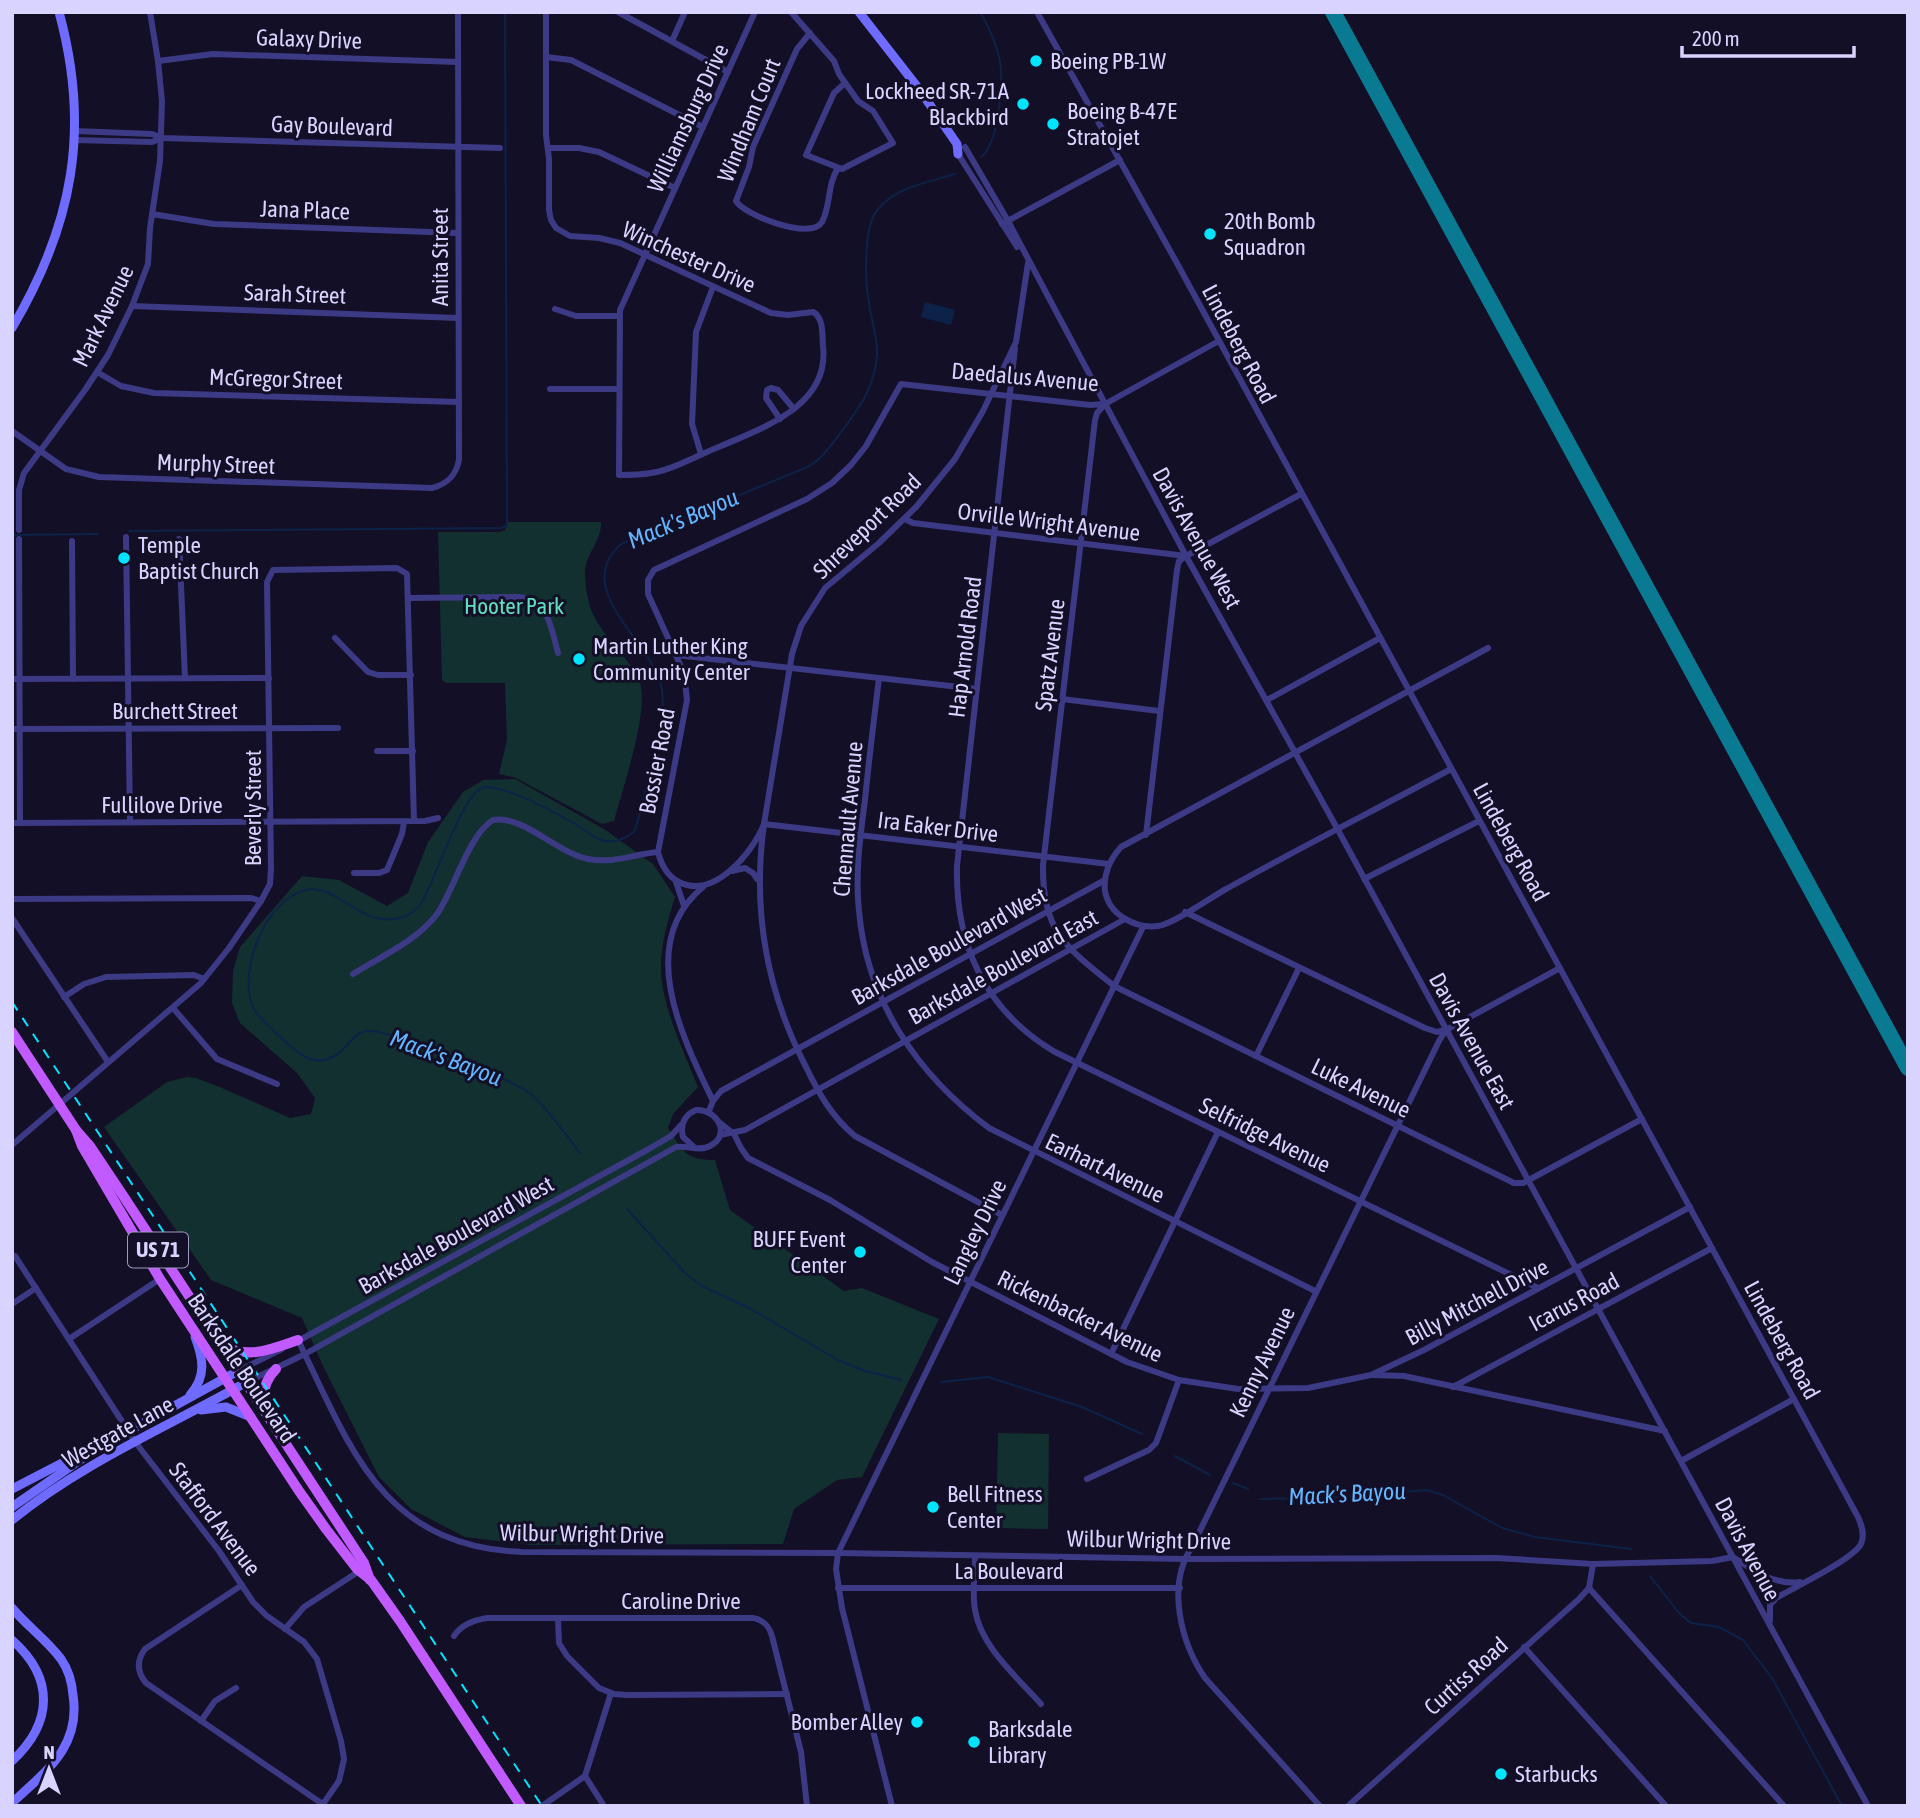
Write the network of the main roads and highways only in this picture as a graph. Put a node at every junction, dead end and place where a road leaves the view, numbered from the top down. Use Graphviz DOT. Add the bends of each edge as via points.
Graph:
graph roads {
  1 [pos="58,12"];
  2 [pos="859,12"];
  3 [pos="960,148"];
  4 [pos="12,328"];
  5 [pos="12,1032"];
  6 [pos="76,1130"];
  7 [pos="172,1271"];
  8 [pos="159,1279"];
  9 [pos="194,1332"];
  10 [pos="298,1340"];
  11 [pos="219,1343"];
  12 [pos="276,1368"];
  13 [pos="238,1371"];
  14 [pos="225,1378"];
  15 [pos="245,1383"];
  16 [pos="233,1390"];
  17 [pos="184,1401"];
  18 [pos="196,1410"];
  19 [pos="251,1417"];
  20 [pos="268,1417"];
  21 [pos="96,1449"];
  22 [pos="311,1482"];
  23 [pos="12,1489"];
  24 [pos="299,1490"];
  25 [pos="12,1507"];
  26 [pos="12,1523"];
  27 [pos="362,1569"];
  28 [pos="12,1608"];
  29 [pos="12,1640"];
  30 [pos="12,1761"];
  31 [pos="12,1803"];
  32 [pos="521,1806"];
  1 -- 4 [label="main road" via="71,71 74,136 69,184 57,234"];
  2 -- 3 [label="main road"];
  5 -- 6 [label="main road, Barksdale Boulevard / US 71"];
  6 -- 7 [label="main road, Barksdale Boulevard / US 71"];
  6 -- 8 [label="main road, Barksdale Boulevard / US 71"];
  7 -- 8 [label="main road"];
  7 -- 11 [label="main road, Barksdale Boulevard / US 71"];
  8 -- 9 [label="main road, Barksdale Boulevard / US 71"];
  9 -- 14 [label="main road, Barksdale Boulevard / US 71"];
  9 -- 17 [label="main road" via="202,1370"];
  10 -- 11 [label="main road" via="255,1354"];
  11 -- 13 [label="main road, Barksdale Boulevard / US 71"];
  12 -- 20 [label="main road" via="263,1392"];
  13 -- 14 [label="main road, Westgate Lane"];
  13 -- 15 [label="main road, Barksdale Boulevard / US 71"];
  14 -- 16 [label="main road, Barksdale Boulevard / US 71"];
  14 -- 17 [label="main road, Westgate Lane"];
  15 -- 16 [label="main road, Westgate Lane"];
  15 -- 20 [label="main road, Barksdale Boulevard / US 71"];
  16 -- 18 [label="main road, Westgate Lane"];
  16 -- 19 [label="main road, Barksdale Boulevard / US 71"];
  17 -- 21 [label="main road, Westgate Lane"];
  18 -- 19 [label="main road" via="226,1408"];
  18 -- 26 [label="main road, Westgate Lane" via="69,1479"];
  19 -- 24 [label="main road, Barksdale Boulevard / US 71"];
  20 -- 22 [label="main road, Barksdale Boulevard / US 71"];
  21 -- 23 [label="main road"];
  21 -- 25 [label="main road, Westgate Lane"];
  22 -- 24 [label="main road"];
  22 -- 27 [label="main road, Barksdale Boulevard / US 71"];
  24 -- 27 [label="main road, Barksdale Boulevard / US 71"];
  27 -- 32 [label="main road, Barksdale Boulevard / US 71"];
  28 -- 31 [label="main road" via="61,1660 71,1682 75,1716 60,1756"];
  29 -- 30 [label="main road" via="36,1668 43,1695 35,1735"];
}
